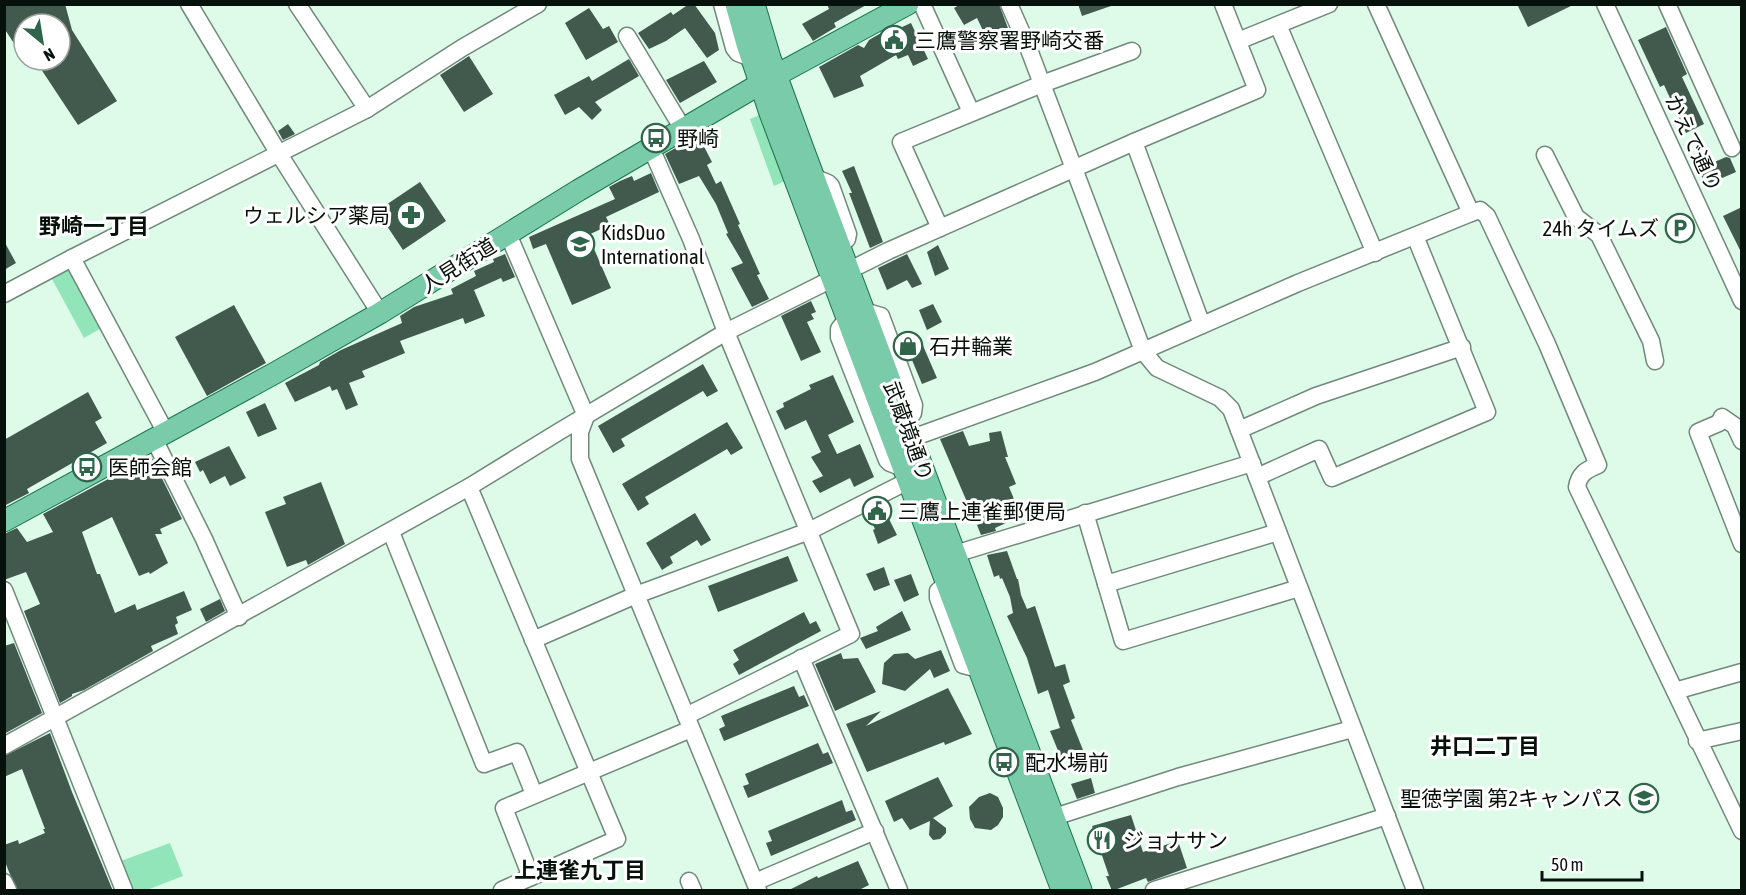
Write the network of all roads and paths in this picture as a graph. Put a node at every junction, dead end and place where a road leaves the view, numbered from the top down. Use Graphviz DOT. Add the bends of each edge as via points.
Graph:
graph roads {
  1 [pos="189,4"];
  2 [pos="297,4"];
  3 [pos="538,4"];
  4 [pos="722,4"];
  5 [pos="736,4"];
  6 [pos="908,4"];
  7 [pos="922,4"];
  8 [pos="1009,4"];
  9 [pos="1223,4"];
  10 [pos="1329,4"];
  11 [pos="1376,4"];
  12 [pos="1605,4"];
  13 [pos="1667,4"];
  14 [pos="760,9"];
  15 [pos="1278,25"];
  16 [pos="627,36"];
  17 [pos="1238,41"];
  18 [pos="1132,51"];
  19 [pos="751,58"];
  20 [pos="768,80"];
  21 [pos="1042,84"];
  22 [pos="367,109"];
  23 [pos="971,112"];
  24 [pos="683,129"];
  25 [pos="1134,142"];
  26 [pos="651,148"];
  27 [pos="1732,148"];
  28 [pos="279,154"];
  29 [pos="1545,154"];
  30 [pos="1074,169"];
  31 [pos="1471,213"];
  32 [pos="940,228"];
  33 [pos="508,234"];
  34 [pos="1415,236"];
  35 [pos="1375,253"];
  36 [pos="72,258"];
  37 [pos="840,274"];
  38 [pos="4,294"];
  39 [pos="1742,301"];
  40 [pos="380,313"];
  41 [pos="855,315"];
  42 [pos="1202,325"];
  43 [pos="726,332"];
  44 [pos="1462,347"];
  45 [pos="1143,351"];
  46 [pos="1655,361"];
  47 [pos="583,424"];
  48 [pos="909,430"];
  49 [pos="1239,430"];
  50 [pos="160,436"];
  51 [pos="1742,441"];
  52 [pos="1255,470"];
  53 [pos="906,475"];
  54 [pos="469,487"];
  55 [pos="1085,513"];
  56 [pos="4,521"];
  57 [pos="809,531"];
  58 [pos="391,532"];
  59 [pos="1278,532"];
  60 [pos="1742,544"];
  61 [pos="946,557"];
  62 [pos="1106,584"];
  63 [pos="1299,588"];
  64 [pos="4,590"];
  65 [pos="636,596"];
  66 [pos="239,617"];
  67 [pos="533,640"];
  68 [pos="801,658"];
  69 [pos="1742,672"];
  70 [pos="1675,691"];
  71 [pos="55,717"];
  72 [pos="688,722"];
  73 [pos="1020,728"];
  74 [pos="1352,729"];
  75 [pos="1742,730"];
  76 [pos="1697,741"];
  77 [pos="4,746"];
  78 [pos="1017,771"];
  79 [pos="588,772"];
  80 [pos="534,794"];
  81 [pos="1738,813"];
  82 [pos="1388,816"];
  83 [pos="1046,820"];
  84 [pos="875,831"];
  85 [pos="1742,831"];
  86 [pos="531,877"];
  87 [pos="4,882"];
  88 [pos="756,886"];
  89 [pos="1077,890"];
  90 [pos="8,891"];
  91 [pos="124,891"];
  92 [pos="502,891"];
  93 [pos="900,891"];
  94 [pos="1154,891"];
  95 [pos="1415,891"];
  1 -- 28 [label="street"];
  2 -- 22 [label="street"];
  3 -- 22 [label="street"];
  4 -- 19 [label="street" via="734,48"];
  5 -- 19 [label="main road, 武蔵境通り"];
  6 -- 20 [label="main road, 人見街道"];
  7 -- 23 [label="street"];
  8 -- 21 [label="street"];
  9 -- 17 [label="street"];
  10 -- 15 [label="street"];
  11 -- 31 [label="street"];
  12 -- 39 [label="street, かえで通り"];
  13 -- 27 [label="street"];
  14 -- 20 [label="main road, 武蔵境通り"];
  15 -- 17 [label="street"];
  15 -- 35 [label="street"];
  16 -- 24 [label="street"];
  17 -- 25 [label="street" via="1257,90"];
  18 -- 21 [label="street"];
  19 -- 20 [label="main road, 武蔵境通り"];
  20 -- 24 [label="main road, 人見街道"];
  20 -- 37 [label="main road, 武蔵境通り"];
  20 -- 37 [label="main road, 武蔵境通り" via="813,177 839,247"];
  21 -- 23 [label="street"];
  21 -- 30 [label="street"];
  22 -- 28 [label="street"];
  23 -- 32 [label="street" via="901,142"];
  24 -- 26 [label="main road, 人見街道"];
  25 -- 30 [label="street"];
  25 -- 42 [label="street"];
  26 -- 33 [label="main road, 人見街道"];
  26 -- 43 [label="street" via="691,238"];
  28 -- 36 [label="street"];
  28 -- 40 [label="street"];
  29 -- 46 [label="street" via="1576,217 1599,235 1651,341"];
  30 -- 32 [label="street"];
  30 -- 45 [label="street"];
  31 -- 34 [label="street"];
  31 -- 70 [label="street" via="1480,210 1487,216 1547,344 1598,465 1578,477 1577,487"];
  32 -- 37 [label="street"];
  33 -- 40 [label="main road, 人見街道"];
  33 -- 47 [label="street"];
  34 -- 35 [label="street"];
  34 -- 44 [label="street"];
  35 -- 42 [label="street"];
  36 -- 38 [label="street"];
  36 -- 50 [label="street"];
  37 -- 41 [label="main road, 武蔵境通り"];
  37 -- 43 [label="street"];
  40 -- 50 [label="main road, 人見街道"];
  41 -- 48 [label="main road, 武蔵境通り"];
  41 -- 53 [label="main road, 武蔵境通り"];
  42 -- 45 [label="street"];
  43 -- 47 [label="street"];
  43 -- 57 [label="street"];
  44 -- 49 [label="street" via="1316,396"];
  44 -- 52 [label="street" via="1487,412 1332,478 1319,449"];
  45 -- 48 [label="street" via="1095,372"];
  45 -- 49 [label="street" via="1157,368 1220,398 1231,409"];
  47 -- 54 [label="street" via="560,430"];
  47 -- 65 [label="street" via="580,459"];
  48 -- 61 [label="main road, 武蔵境通り"];
  49 -- 52 [label="street"];
  50 -- 56 [label="main road, 人見街道"];
  50 -- 66 [label="street"];
  51 -- 60 [label="street" via="1735,426 1722,417 1719,423 1698,432"];
  52 -- 55 [label="street"];
  52 -- 59 [label="street"];
  53 -- 57 [label="street"];
  53 -- 61 [label="main road, 武蔵境通り"];
  54 -- 58 [label="street"];
  54 -- 67 [label="street"];
  55 -- 61 [label="street"];
  55 -- 62 [label="street"];
  57 -- 65 [label="street"];
  57 -- 68 [label="street" via="851,634"];
  58 -- 66 [label="street"];
  58 -- 80 [label="street" via="484,764 517,752"];
  59 -- 62 [label="street"];
  59 -- 63 [label="street"];
  61 -- 73 [label="main road, 武蔵境通り"];
  61 -- 78 [label="main road, 武蔵境通り" via="946,583"];
  62 -- 63 [label="street" via="1123,641"];
  63 -- 74 [label="street"];
  64 -- 71 [label="street"];
  65 -- 67 [label="street"];
  65 -- 72 [label="street"];
  66 -- 71 [label="street"];
  67 -- 79 [label="street"];
  68 -- 72 [label="street"];
  68 -- 84 [label="street"];
  69 -- 70 [label="street"];
  70 -- 76 [label="street"];
  71 -- 77 [label="street"];
  71 -- 91 [label="street"];
  72 -- 79 [label="street"];
  72 -- 88 [label="street"];
  73 -- 78 [label="main road" via="1020,750 1027,772 1022,775"];
  73 -- 83 [label="main road, 武蔵境通り"];
  74 -- 82 [label="street"];
  74 -- 83 [label="street" via="1178,777"];
  75 -- 76 [label="street"];
  76 -- 81 [label="street"];
  78 -- 83 [label="main road, 武蔵境通り"];
  79 -- 80 [label="street"];
  79 -- 86 [label="street" via="617,839"];
  80 -- 86 [label="street" via="504,808"];
  81 -- 85 [label="street"];
  82 -- 94 [label="street"];
  82 -- 95 [label="street"];
  83 -- 89 [label="main road, 武蔵境通り"];
  84 -- 88 [label="street"];
  84 -- 93 [label="street"];
  86 -- 92 [label="street"];
  87 -- 90 [label="street"];
}
